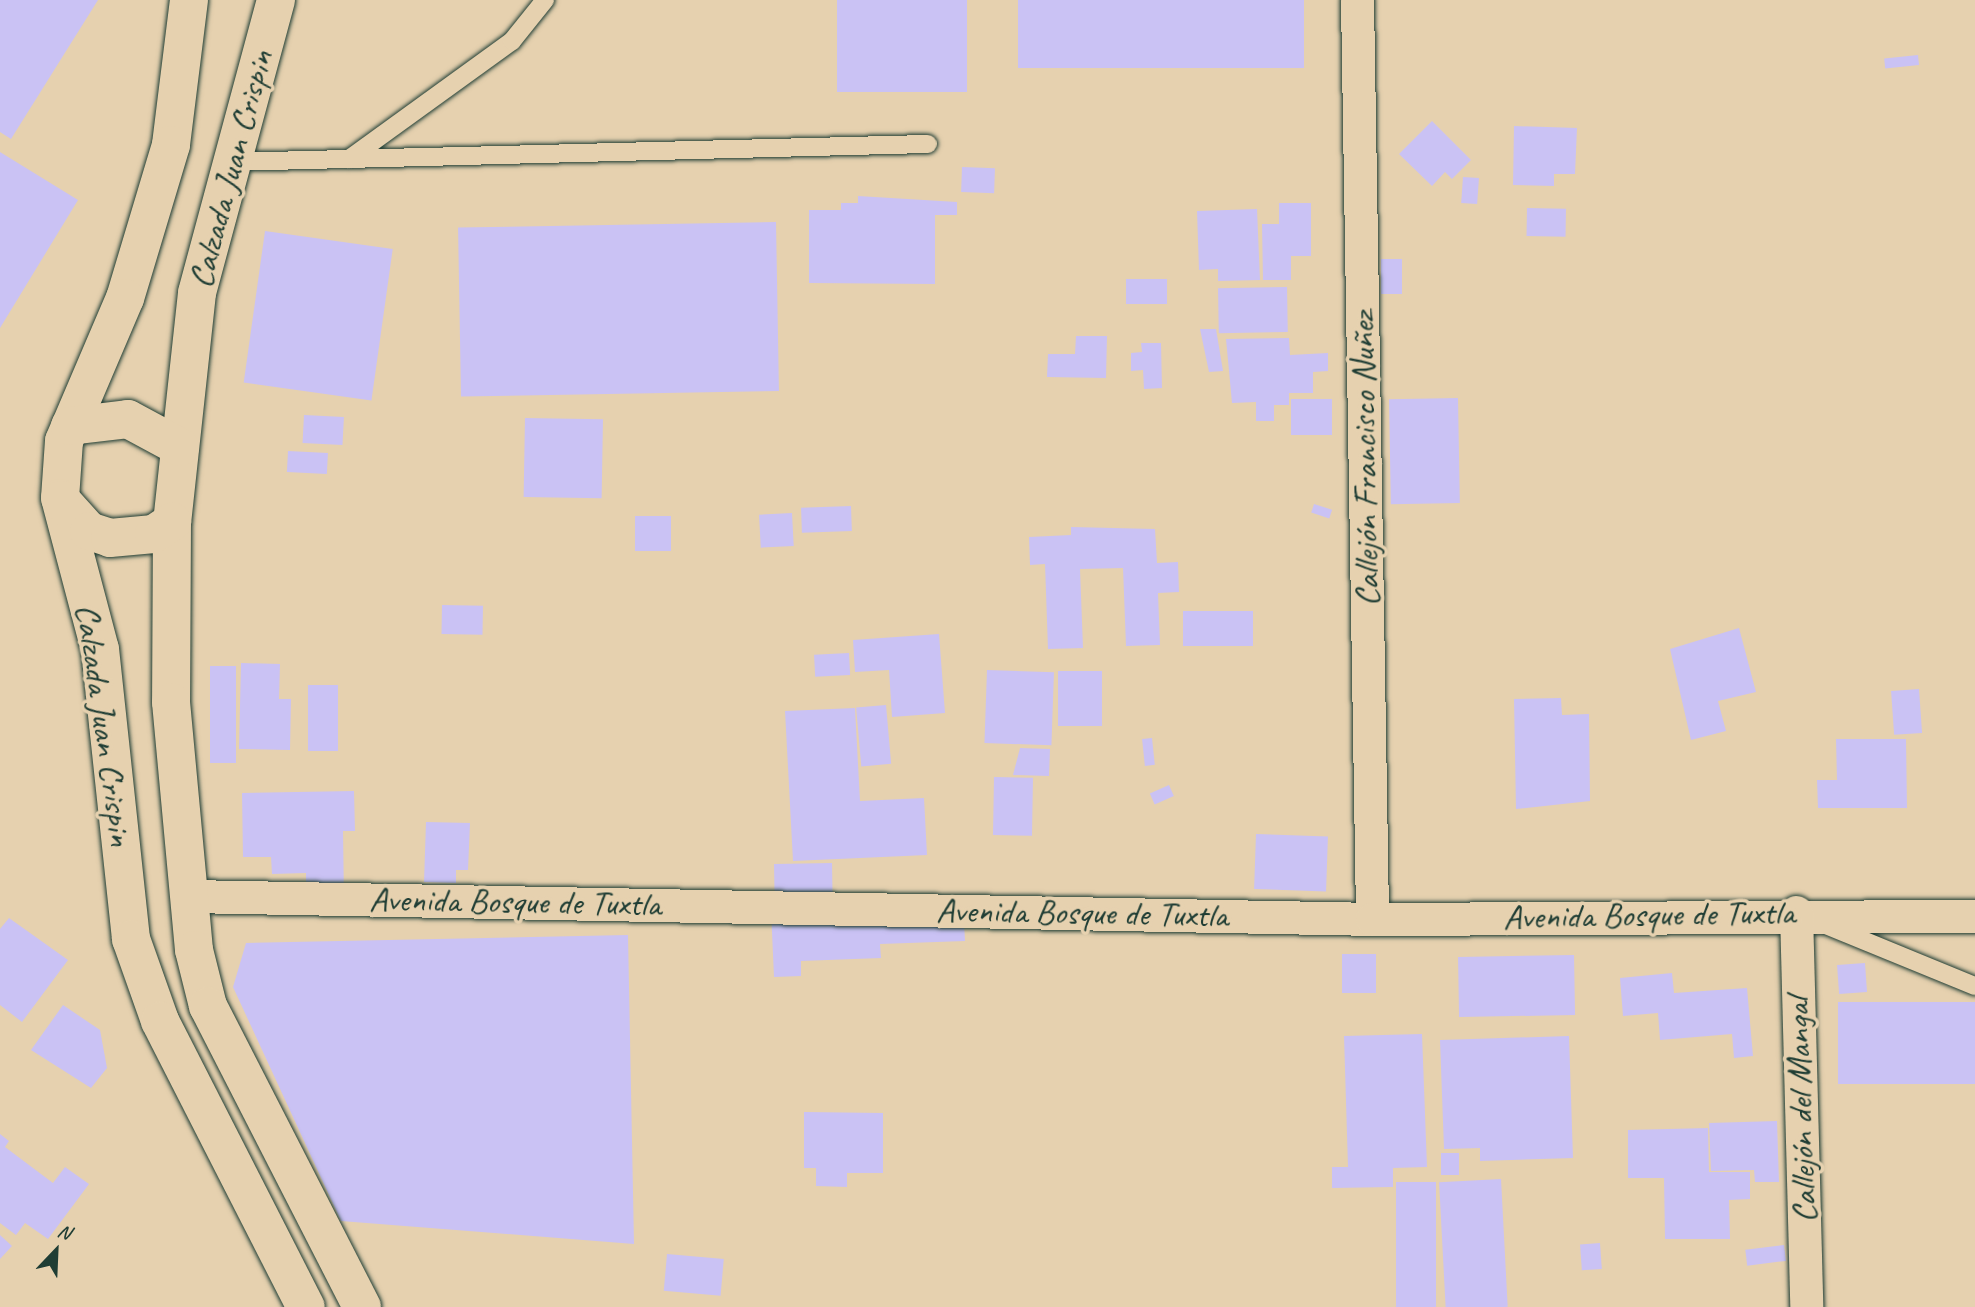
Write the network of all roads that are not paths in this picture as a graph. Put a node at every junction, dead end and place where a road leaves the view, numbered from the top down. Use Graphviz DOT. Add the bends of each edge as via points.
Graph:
graph roads {
  1 [pos="189,0"];
  2 [pos="276,0"];
  3 [pos="545,0"];
  4 [pos="1357,0"];
  5 [pos="928,144"];
  6 [pos="349,159"];
  7 [pos="230,162"];
  8 [pos="70,426"];
  9 [pos="180,447"];
  10 [pos="60,498"];
  11 [pos="173,522"];
  12 [pos="188,896"];
  13 [pos="1796,912"];
  14 [pos="1975,916"];
  15 [pos="1372,919"];
  16 [pos="1975,986"];
  17 [pos="306,1307"];
  18 [pos="362,1307"];
  19 [pos="1806,1307"];
  1 -- 8 [label="main road, Calzada Juan Crispin" via="171,145 153,211"];
  2 -- 7 [label="main road, Calzada Juan Crispin"];
  3 -- 6 [label="lane" via="512,41"];
  4 -- 15 [label="street, Callejón Francisco Nuñez"];
  5 -- 6 [label="lane"];
  6 -- 7 [label="lane"];
  7 -- 9 [label="main road, Calzada Juan Crispin" via="197,293"];
  8 -- 9 [label="main road" via="99,418 128,419"];
  8 -- 10 [label="main road, Calzada Juan Crispin"];
  9 -- 11 [label="main road, Calzada Juan Crispin"];
  10 -- 11 [label="main road" via="89,531 110,538 154,534"];
  10 -- 17 [label="main road, Calzada Juan Crispin" via="100,649 131,939 160,1021"];
  11 -- 12 [label="main road, Calzada Juan Crispin" via="171,702"];
  12 -- 15 [label="street, Avenida Bosque de Tuxtla"];
  12 -- 18 [label="main road, Calzada Juan Crispin" via="208,1006"];
  13 -- 14 [label="street, Avenida Bosque de Tuxtla"];
  13 -- 15 [label="street, Avenida Bosque de Tuxtla"];
  13 -- 16 [label="lane"];
  13 -- 19 [label="street, Callejón del Mangal"];
}
